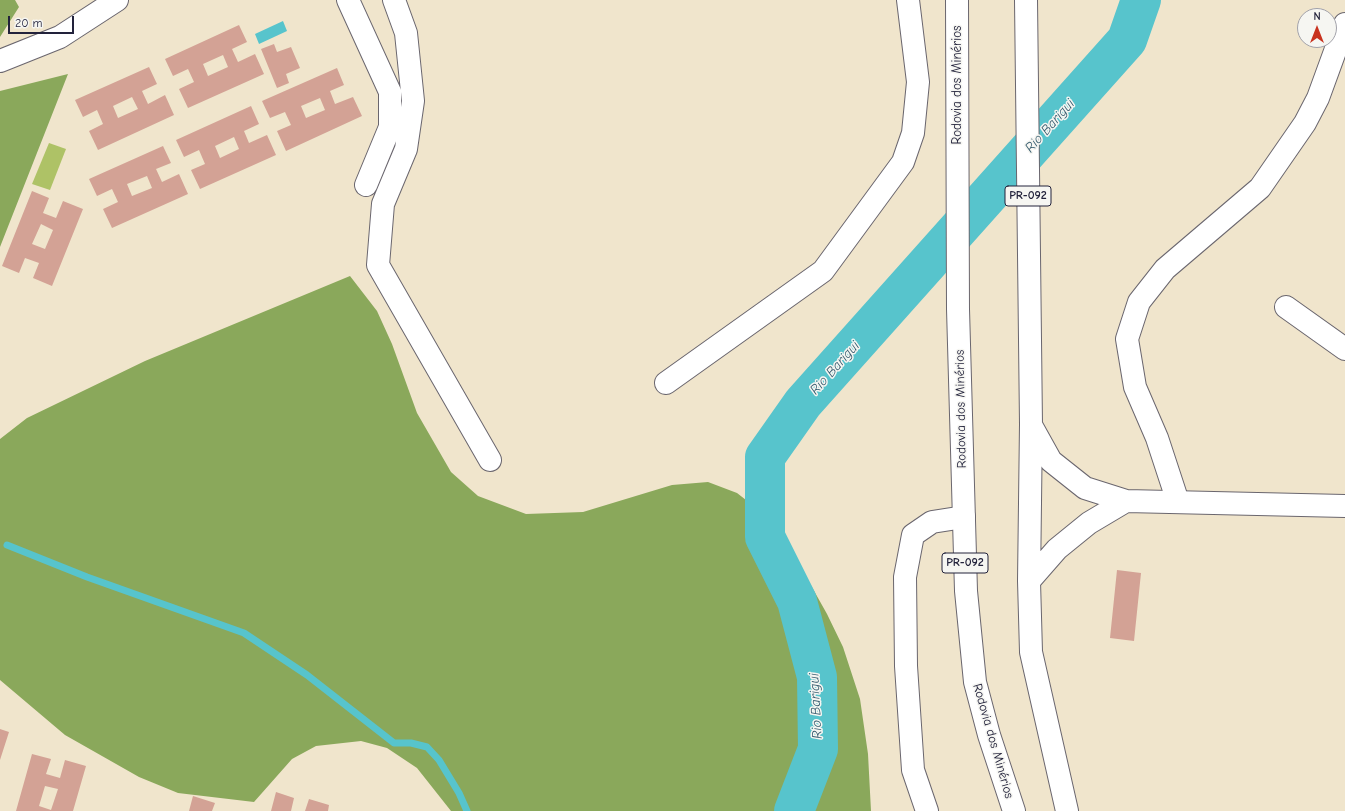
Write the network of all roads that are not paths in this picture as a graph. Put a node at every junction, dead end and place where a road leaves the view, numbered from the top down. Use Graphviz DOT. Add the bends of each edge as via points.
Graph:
graph roads {
  1 [pos="117,0"];
  2 [pos="348,0"];
  3 [pos="394,0"];
  4 [pos="908,0"];
  5 [pos="946,0"];
  6 [pos="957,0"];
  7 [pos="1026,0"];
  8 [pos="1345,24"];
  9 [pos="956,35"];
  10 [pos="0,61"];
  11 [pos="366,185"];
  12 [pos="1286,307"];
  13 [pos="1345,349"];
  14 [pos="666,383"];
  15 [pos="1031,424"];
  16 [pos="490,460"];
  17 [pos="1126,500"];
  18 [pos="1178,502"];
  19 [pos="1345,506"];
  20 [pos="964,517"];
  21 [pos="1029,581"];
  22 [pos="927,811"];
  23 [pos="1014,811"];
  24 [pos="1067,811"];
  1 -- 10 [label="main road" via="60,37"];
  2 -- 11 [label="main road" via="390,92 390,127"];
  3 -- 16 [label="main road" via="406,33 413,101 406,149 383,204 378,265"];
  4 -- 14 [label="main road" via="918,82 913,134 903,162 823,271"];
  5 -- 9 [label="main road"];
  6 -- 9 [label="main road, Rodovia dos Minérios / PR-092"];
  7 -- 15 [label="main road, PR-092"];
  8 -- 18 [label="main road" via="1318,98 1305,123 1260,188 1165,269 1139,302 1127,340 1135,387 1157,438"];
  9 -- 20 [label="main road, Rodovia dos Minérios / PR-092" via="958,309"];
  12 -- 13 [label="main road"];
  15 -- 17 [label="main road" via="1051,462 1084,488"];
  15 -- 21 [label="main road, PR-092"];
  17 -- 18 [label="main road"];
  17 -- 21 [label="main road" via="1089,523 1062,545"];
  18 -- 19 [label="main road"];
  20 -- 22 [label="main road" via="932,522 913,535 905,576 906,666 913,770"];
  20 -- 23 [label="main road, Rodovia dos Minérios / PR-092" via="966,591 975,682"];
  21 -- 24 [label="main road, PR-092" via="1031,652"];
}
